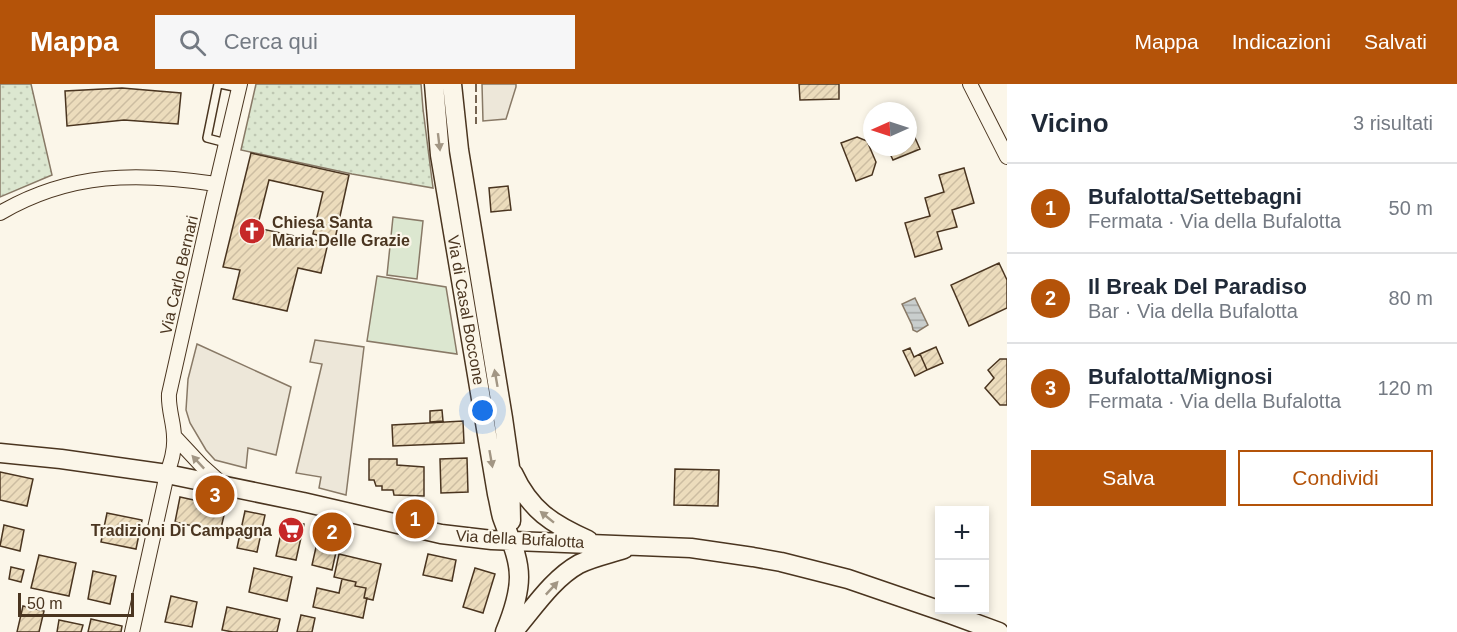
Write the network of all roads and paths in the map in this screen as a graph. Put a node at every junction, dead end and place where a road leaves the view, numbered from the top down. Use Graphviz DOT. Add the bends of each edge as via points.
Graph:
graph roads {
  1 [pos="219,84"];
  2 [pos="434,84"];
  3 [pos="452,84"];
  4 [pos="970,84"];
  5 [pos="240,86"];
  6 [pos="226,143"];
  7 [pos="1007,157"];
  8 [pos="216,184"];
  9 [pos="0,213"];
  10 [pos="174,436"];
  11 [pos="0,453"];
  12 [pos="510,467"];
  13 [pos="167,474"];
  14 [pos="224,485"];
  15 [pos="511,540"];
  16 [pos="598,544"];
  17 [pos="637,545"];
  18 [pos="132,632"];
  19 [pos="505,632"];
  20 [pos="513,632"];
  21 [pos="999,632"];
  1 -- 5 [label="lane"];
  1 -- 6 [label="lane" via="207,138"];
  2 -- 15 [label="street, Via di Casal Boccone, one-way" via="440,155 496,485"];
  12 -- 3 [label="street, Via di Casal Boccone, one-way"];
  4 -- 7 [label="street"];
  5 -- 6 [label="street, Via Carlo Bernari"];
  6 -- 8 [label="street, Via Carlo Bernari"];
  8 -- 9 [label="street" via="151,176 93,179 39,194"];
  8 -- 10 [label="street, Via Carlo Bernari" via="169,394"];
  10 -- 13 [label="street, Via Carlo Bernari"];
  14 -- 10 [label="street, one-way"];
  11 -- 13 [label="street, Via della Bufalotta"];
  12 -- 15 [label="street, Via di Casal Boccone"];
  16 -- 12 [label="street, one-way" via="544,515 527,498"];
  13 -- 14 [label="street, Via della Bufalotta"];
  13 -- 18 [label="street, Via Carlo Bernari"];
  14 -- 15 [label="street, Via della Bufalotta" via="441,534"];
  15 -- 16 [label="street, Via della Bufalotta"];
  15 -- 19 [label="street" via="518,586"];
  16 -- 17 [label="street, Via della Bufalotta"];
  20 -- 17 [label="street, one-way" via="575,567"];
  17 -- 21 [label="street, Via della Bufalotta" via="708,550 782,562 848,579"];
}
